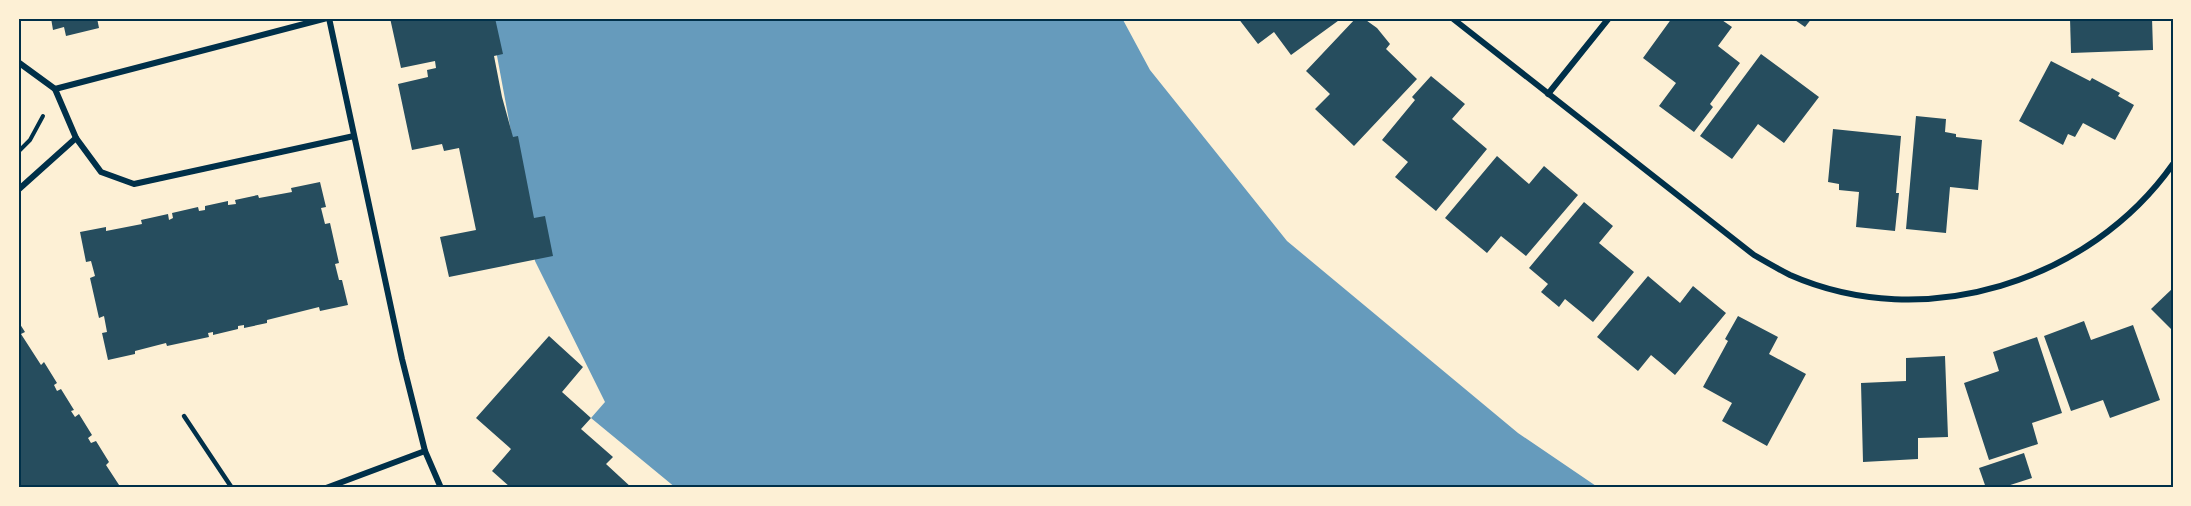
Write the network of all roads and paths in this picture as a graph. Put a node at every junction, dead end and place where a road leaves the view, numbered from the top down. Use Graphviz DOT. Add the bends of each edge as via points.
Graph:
graph roads {
  1 [pos="328,18"];
  2 [pos="1452,18"];
  3 [pos="1609,18"];
  4 [pos="18,62"];
  5 [pos="55,89"];
  6 [pos="1548,94"];
  7 [pos="43,113"];
  8 [pos="354,136"];
  9 [pos="76,138"];
  10 [pos="18,152"];
  11 [pos="2173,164"];
  12 [pos="18,190"];
  13 [pos="184,416"];
  14 [pos="425,451"];
  15 [pos="232,488"];
  16 [pos="326,488"];
  17 [pos="441,488"];
  1 -- 5 [label="street"];
  1 -- 8 [label="street"];
  2 -- 6 [label="street"];
  3 -- 6 [label="street"];
  4 -- 5 [label="street"];
  5 -- 9 [label="street"];
  6 -- 11 [label="street" via="1754,255 1790,275 1870,297 1912,300 1957,296 1999,287 2045,270 2088,247 2124,219 2157,187"];
  7 -- 10 [label="path" via="30,140"];
  8 -- 9 [label="street" via="134,184 101,172"];
  8 -- 14 [label="street"];
  9 -- 12 [label="street"];
  13 -- 15 [label="lane"];
  14 -- 16 [label="street"];
  14 -- 17 [label="street"];
}
